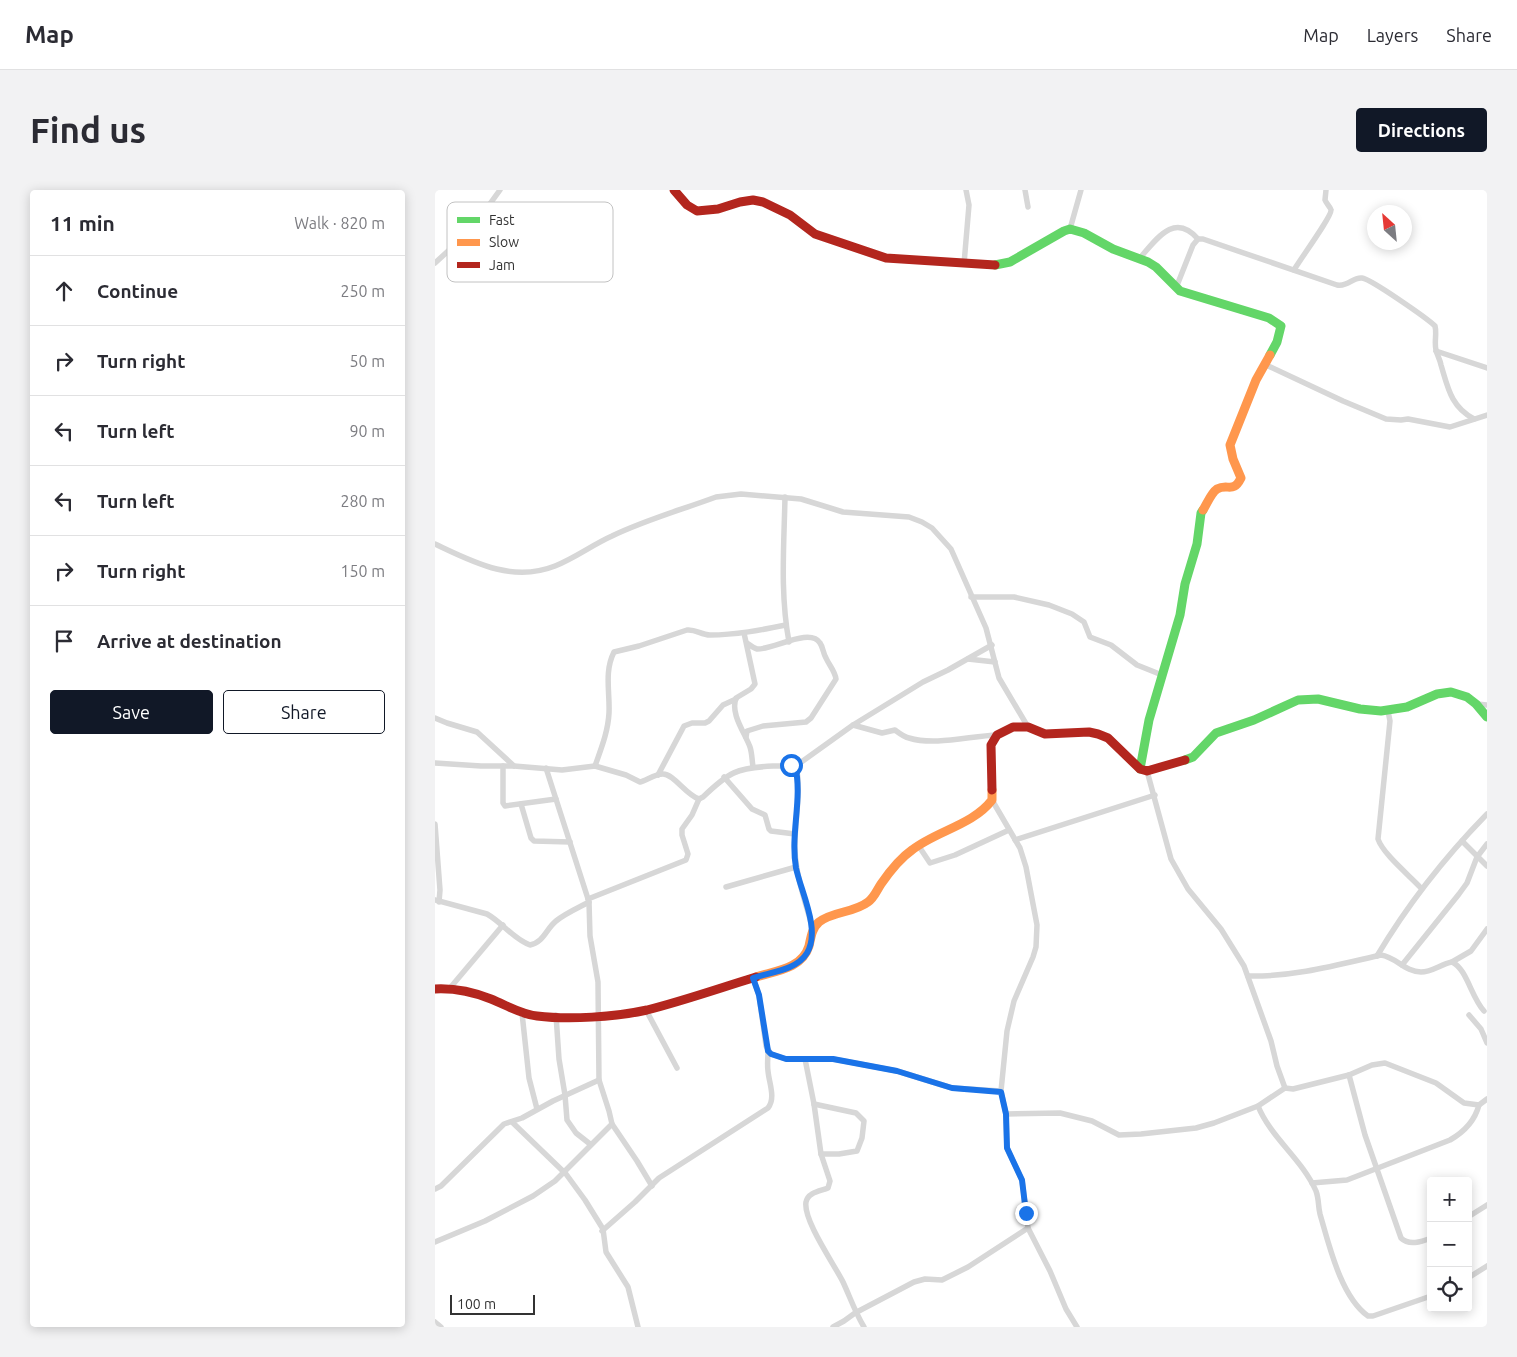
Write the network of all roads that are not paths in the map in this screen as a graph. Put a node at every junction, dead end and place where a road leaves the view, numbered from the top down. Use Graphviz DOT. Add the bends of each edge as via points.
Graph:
graph roads {
  1 [pos="500,190"];
  2 [pos="674,190"];
  3 [pos="966,190"];
  4 [pos="1025,190"];
  5 [pos="1081,190"];
  6 [pos="1326,190"];
  7 [pos="491,202"];
  8 [pos="1028,207"];
  9 [pos="1070,229"];
  10 [pos="1198,238"];
  11 [pos="447,252"];
  12 [pos="1139,258"];
  13 [pos="435,263"];
  14 [pos="964,264"];
  15 [pos="1294,270"];
  16 [pos="1176,288"];
  17 [pos="1436,351"];
  18 [pos="1264,364"];
  19 [pos="1487,368"];
  20 [pos="1487,415"];
  21 [pos="1474,420"];
  22 [pos="785,497"];
  23 [pos="435,544"];
  24 [pos="971,597"];
  25 [pos="786,625"];
  26 [pos="744,633"];
  27 [pos="789,642"];
  28 [pos="747,643"];
  29 [pos="992,645"];
  30 [pos="968,659"];
  31 [pos="995,662"];
  32 [pos="1162,675"];
  33 [pos="736,699"];
  34 [pos="1477,704"];
  35 [pos="1487,706"];
  36 [pos="1388,710"];
  37 [pos="1487,717"];
  38 [pos="435,718"];
  39 [pos="853,725"];
  40 [pos="1028,727"];
  41 [pos="997,735"];
  42 [pos="746,737"];
  43 [pos="435,764"];
  44 [pos="795,765"];
  45 [pos="503,766"];
  46 [pos="514,766"];
  47 [pos="595,766"];
  48 [pos="753,767"];
  49 [pos="546,768"];
  50 [pos="1144,770"];
  51 [pos="658,776"];
  52 [pos="724,777"];
  53 [pos="1155,795"];
  54 [pos="699,799"];
  55 [pos="556,800"];
  56 [pos="992,800"];
  57 [pos="521,804"];
  58 [pos="1487,814"];
  59 [pos="435,824"];
  60 [pos="1009,830"];
  61 [pos="795,834"];
  62 [pos="1015,840"];
  63 [pos="1462,840"];
  64 [pos="570,842"];
  65 [pos="1487,844"];
  66 [pos="918,845"];
  67 [pos="1477,857"];
  68 [pos="1487,866"];
  69 [pos="796,867"];
  70 [pos="726,887"];
  71 [pos="1421,888"];
  72 [pos="437,901"];
  73 [pos="588,901"];
  74 [pos="503,925"];
  75 [pos="813,930"];
  76 [pos="1487,930"];
  77 [pos="1377,956"];
  78 [pos="1452,962"];
  79 [pos="1402,965"];
  80 [pos="1248,976"];
  81 [pos="753,978"];
  82 [pos="450,988"];
  83 [pos="435,989"];
  84 [pos="646,1010"];
  85 [pos="1484,1011"];
  86 [pos="521,1013"];
  87 [pos="556,1015"];
  88 [pos="1469,1015"];
  89 [pos="599,1017"];
  90 [pos="1487,1043"];
  91 [pos="768,1051"];
  92 [pos="805,1059"];
  93 [pos="677,1068"];
  94 [pos="1349,1075"];
  95 [pos="599,1080"];
  96 [pos="1285,1088"];
  97 [pos="1001,1092"];
  98 [pos="565,1096"];
  99 [pos="1487,1099"];
  100 [pos="814,1104"];
  101 [pos="1479,1105"];
  102 [pos="1258,1106"];
  103 [pos="537,1108"];
  104 [pos="1006,1114"];
  105 [pos="512,1122"];
  106 [pos="612,1124"];
  107 [pos="590,1144"];
  108 [pos="821,1154"];
  109 [pos="1377,1168"];
  110 [pos="563,1172"];
  111 [pos="1312,1183"];
  112 [pos="652,1186"];
  113 [pos="435,1190"];
  114 [pos="1487,1205"];
  115 [pos="1472,1214"];
  116 [pos="1028,1228"];
  117 [pos="602,1231"];
  118 [pos="1427,1239"];
  119 [pos="435,1242"];
  120 [pos="1487,1266"];
  121 [pos="1472,1275"];
  122 [pos="1427,1297"];
  123 [pos="855,1313"];
  124 [pos="435,1322"];
  125 [pos="441,1327"];
  126 [pos="638,1327"];
  127 [pos="833,1327"];
  128 [pos="864,1327"];
  129 [pos="1077,1327"];
  1 -- 7 [label="street"];
  2 -- 14 [label="street" via="697,211 753,200 790,215 815,234 872,254"];
  3 -- 14 [label="street" via="969,224"];
  4 -- 8 [label="street"];
  5 -- 9 [label="street"];
  6 -- 15 [label="street" via="1325,200 1331,212"];
  9 -- 12 [label="street"];
  9 -- 14 [label="street" via="1010,262"];
  10 -- 12 [label="street" via="1183,227 1170,228"];
  10 -- 15 [label="street"];
  10 -- 16 [label="street"];
  11 -- 13 [label="street"];
  12 -- 16 [label="street" via="1156,267"];
  15 -- 17 [label="street" via="1337,286 1357,278 1375,282 1433,324"];
  16 -- 18 [label="street" via="1279,323 1281,330"];
  17 -- 19 [label="street"];
  17 -- 21 [label="street" via="1444,381 1456,406"];
  18 -- 21 [label="street" via="1387,419 1450,426"];
  18 -- 32 [label="street" via="1230,445 1241,478 1233,488 1219,488 1214,492 1201,513 1180,615"];
  20 -- 21 [label="street"];
  22 -- 23 [label="street" via="741,494 716,498 613,535 553,566 532,572 493,569"];
  22 -- 24 [label="street" via="843,512 891,514 922,522 951,549"];
  22 -- 25 [label="street" via="782,576"];
  24 -- 29 [label="street"];
  24 -- 32 [label="street" via="1014,598 1049,605 1072,614 1084,622 1090,637 1111,645 1137,666"];
  25 -- 26 [label="street"];
  25 -- 27 [label="street"];
  26 -- 28 [label="street"];
  26 -- 47 [label="street" via="709,635 691,629 614,652 607,678 609,716"];
  27 -- 28 [label="street" via="757,649"];
  27 -- 42 [label="street" via="800,637 815,638 820,642 835,682 806,722 756,728 747,731"];
  28 -- 33 [label="street" via="755,684"];
  29 -- 30 [label="street"];
  29 -- 31 [label="street"];
  30 -- 31 [label="street"];
  30 -- 39 [label="street"];
  31 -- 40 [label="street" via="1001,684"];
  32 -- 50 [label="street" via="1149,720"];
  33 -- 42 [label="street" via="737,717"];
  33 -- 51 [label="street" via="723,705 709,721 684,726"];
  34 -- 35 [label="street"];
  34 -- 36 [label="street" via="1465,696 1447,692 1410,706"];
  34 -- 37 [label="street"];
  36 -- 50 [label="street" via="1360,710 1305,698 1216,733 1193,757"];
  36 -- 71 [label="street" via="1390,720 1378,839 1387,854"];
  38 -- 46 [label="street" via="477,732"];
  39 -- 41 [label="street" via="882,733 895,730 916,739 952,740"];
  39 -- 44 [label="street"];
  40 -- 41 [label="street" via="1013,727"];
  40 -- 50 [label="street" via="1045,734 1098,734 1108,738"];
  41 -- 56 [label="street" via="991,745"];
  42 -- 48 [label="street"];
  43 -- 45 [label="street"];
  44 -- 48 [label="street"];
  44 -- 61 [label="street" via="799,786"];
  45 -- 46 [label="street"];
  45 -- 57 [label="street" via="503,803 508,806"];
  46 -- 49 [label="street"];
  47 -- 49 [label="street" via="563,770"];
  47 -- 51 [label="street" via="636,781"];
  48 -- 52 [label="street"];
  49 -- 55 [label="street"];
  50 -- 53 [label="street"];
  51 -- 54 [label="street" via="670,776"];
  52 -- 54 [label="street"];
  52 -- 61 [label="street" via="752,809 765,815 771,831"];
  53 -- 62 [label="street"];
  53 -- 80 [label="street" via="1171,859 1195,900 1221,929"];
  54 -- 73 [label="street" via="682,829 688,854 686,860"];
  55 -- 57 [label="street"];
  55 -- 64 [label="street"];
  56 -- 60 [label="street"];
  56 -- 66 [label="street" via="979,813"];
  57 -- 64 [label="street" via="534,841"];
  58 -- 63 [label="street"];
  59 -- 72 [label="street" via="441,890"];
  60 -- 62 [label="street"];
  60 -- 66 [label="street" via="930,863"];
  61 -- 69 [label="street"];
  62 -- 97 [label="street" via="1026,867 1036,916 1036,947 1010,1016"];
  63 -- 67 [label="street"];
  63 -- 71 [label="street"];
  64 -- 73 [label="street"];
  65 -- 67 [label="street"];
  66 -- 75 [label="street" via="898,862 869,902 819,921"];
  67 -- 68 [label="street"];
  67 -- 79 [label="street" via="1467,883"];
  69 -- 70 [label="street"];
  69 -- 75 [label="street"];
  71 -- 77 [label="street"];
  72 -- 74 [label="street" via="487,914"];
  73 -- 74 [label="street" via="559,918 533,945 521,941"];
  73 -- 89 [label="street"];
  74 -- 82 [label="street"];
  75 -- 81 [label="street" via="810,948 797,964"];
  76 -- 78 [label="street" via="1471,951"];
  77 -- 79 [label="street" via="1389,957"];
  77 -- 80 [label="street" via="1297,974"];
  78 -- 79 [label="street" via="1423,972"];
  78 -- 85 [label="street" via="1459,967"];
  80 -- 96 [label="street"];
  81 -- 84 [label="street"];
  81 -- 91 [label="street"];
  82 -- 83 [label="street"];
  82 -- 86 [label="street" via="489,998"];
  84 -- 89 [label="street"];
  84 -- 93 [label="street"];
  86 -- 87 [label="street"];
  86 -- 103 [label="street" via="529,1078"];
  87 -- 89 [label="street"];
  87 -- 98 [label="street"];
  88 -- 90 [label="street" via="1481,1029"];
  89 -- 95 [label="street"];
  91 -- 92 [label="street" via="786,1059"];
  91 -- 112 [label="street" via="772,1097 769,1108 671,1170"];
  92 -- 97 [label="street" via="847,1061 897,1071 952,1088"];
  92 -- 100 [label="street"];
  94 -- 96 [label="street" via="1293,1089"];
  94 -- 101 [label="street" via="1385,1063 1436,1083 1464,1103"];
  94 -- 109 [label="street"];
  95 -- 98 [label="street"];
  95 -- 106 [label="street"];
  96 -- 102 [label="street"];
  97 -- 104 [label="street"];
  98 -- 103 [label="street"];
  98 -- 107 [label="street" via="571,1127"];
  99 -- 101 [label="street"];
  100 -- 108 [label="street"];
  100 -- 108 [label="street" via="856,1113 864,1120 857,1151"];
  101 -- 109 [label="street" via="1474,1118 1457,1136"];
  102 -- 104 [label="street" via="1196,1128 1125,1135 1061,1113"];
  102 -- 111 [label="street" via="1269,1127"];
  103 -- 105 [label="street"];
  104 -- 116 [label="street" via="1007,1148 1022,1180"];
  105 -- 110 [label="street"];
  105 -- 113 [label="street" via="502,1126"];
  106 -- 107 [label="street"];
  106 -- 112 [label="street"];
  107 -- 110 [label="street"];
  108 -- 123 [label="street" via="830,1186 809,1196 807,1211"];
  109 -- 111 [label="street" via="1347,1180"];
  109 -- 118 [label="street" via="1403,1240 1414,1243"];
  110 -- 117 [label="street" via="585,1200"];
  110 -- 119 [label="street" via="555,1181 523,1201"];
  111 -- 122 [label="street" via="1335,1262 1361,1310 1373,1316"];
  112 -- 117 [label="street"];
  114 -- 115 [label="street"];
  116 -- 123 [label="street" via="941,1280 914,1282"];
  116 -- 129 [label="street"];
  117 -- 126 [label="street" via="606,1252 628,1287"];
  120 -- 121 [label="street"];
  123 -- 127 [label="street"];
  123 -- 128 [label="street"];
  124 -- 125 [label="street"];
}
